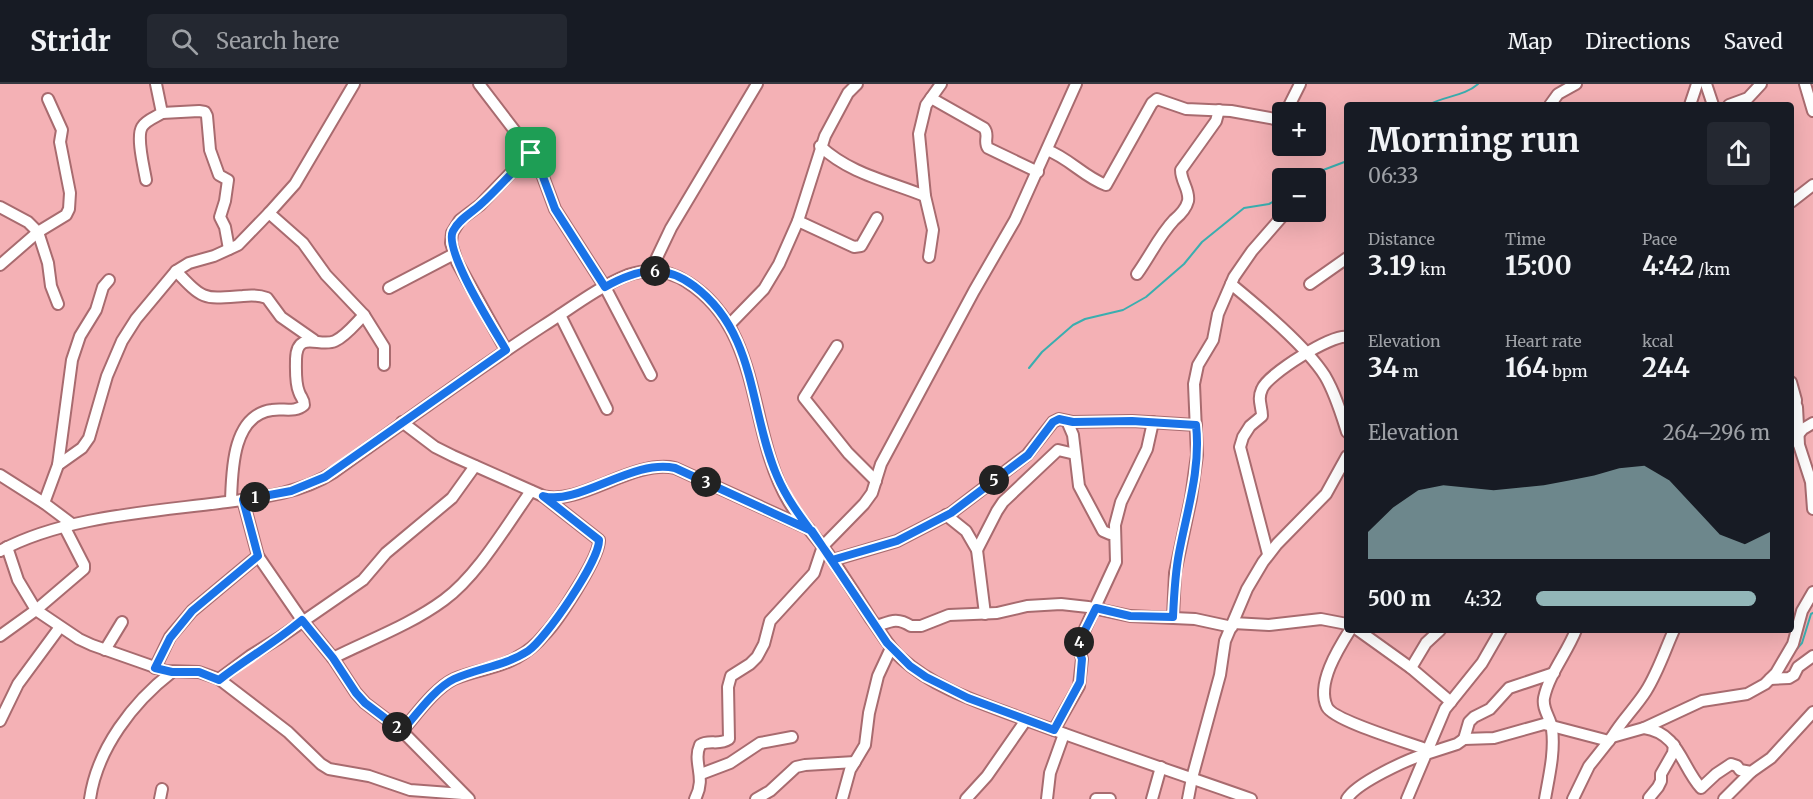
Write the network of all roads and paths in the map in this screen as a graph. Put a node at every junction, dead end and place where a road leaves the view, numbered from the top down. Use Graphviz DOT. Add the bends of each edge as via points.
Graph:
graph roads {
  1 [pos="156,84"];
  2 [pos="354,84"];
  3 [pos="479,84"];
  4 [pos="757,84"];
  5 [pos="857,84"];
  6 [pos="941,84"];
  7 [pos="1076,84"];
  8 [pos="1300,84"];
  9 [pos="1576,84"];
  10 [pos="1697,84"];
  11 [pos="1706,84"];
  12 [pos="1761,84"];
  13 [pos="1805,84"];
  14 [pos="931,98"];
  15 [pos="48,99"];
  16 [pos="1291,102"];
  17 [pos="1553,102"];
  18 [pos="1691,102"];
  19 [pos="1712,102"];
  20 [pos="1737,102"];
  21 [pos="1219,110"];
  22 [pos="1813,111"];
  23 [pos="162,113"];
  24 [pos="1272,119"];
  25 [pos="820,146"];
  26 [pos="1047,150"];
  27 [pos="531,153"];
  28 [pos="1038,172"];
  29 [pos="146,180"];
  30 [pos="1813,184"];
  31 [pos="925,196"];
  32 [pos="1794,200"];
  33 [pos="0,207"];
  34 [pos="269,213"];
  35 [pos="877,218"];
  36 [pos="798,221"];
  37 [pos="1277,222"];
  38 [pos="38,232"];
  39 [pos="229,249"];
  40 [pos="454,254"];
  41 [pos="929,257"];
  42 [pos="1344,260"];
  43 [pos="0,265"];
  44 [pos="651,270"];
  45 [pos="176,271"];
  46 [pos="1137,274"];
  47 [pos="109,280"];
  48 [pos="1231,284"];
  49 [pos="1310,284"];
  50 [pos="605,287"];
  51 [pos="389,288"];
  52 [pos="58,304"];
  53 [pos="364,315"];
  54 [pos="560,315"];
  55 [pos="730,324"];
  56 [pos="1344,337"];
  57 [pos="314,340"];
  58 [pos="837,346"];
  59 [pos="506,350"];
  60 [pos="1306,354"];
  61 [pos="384,365"];
  62 [pos="651,375"];
  63 [pos="607,409"];
  64 [pos="1067,421"];
  65 [pos="1794,421"];
  66 [pos="402,422"];
  67 [pos="1153,422"];
  68 [pos="1344,422"];
  69 [pos="1813,423"];
  70 [pos="1196,425"];
  71 [pos="1075,454"];
  72 [pos="1344,461"];
  73 [pos="58,465"];
  74 [pos="475,466"];
  75 [pos="1344,470"];
  76 [pos="1337,474"];
  77 [pos="0,476"];
  78 [pos="876,481"];
  79 [pos="531,491"];
  80 [pos="543,496"];
  81 [pos="243,500"];
  82 [pos="231,501"];
  83 [pos="44,503"];
  84 [pos="1813,509"];
  85 [pos="946,515"];
  86 [pos="68,525"];
  87 [pos="812,531"];
  88 [pos="1115,533"];
  89 [pos="823,546"];
  90 [pos="4,549"];
  91 [pos="977,550"];
  92 [pos="1268,554"];
  93 [pos="258,556"];
  94 [pos="832,560"];
  95 [pos="1813,592"];
  96 [pos="1096,608"];
  97 [pos="36,610"];
  98 [pos="985,614"];
  99 [pos="1173,617"];
  100 [pos="302,620"];
  101 [pos="122,622"];
  102 [pos="1344,623"];
  103 [pos="1232,625"];
  104 [pos="60,627"];
  105 [pos="877,627"];
  106 [pos="1348,633"];
  107 [pos="1362,633"];
  108 [pos="1437,633"];
  109 [pos="1499,633"];
  110 [pos="1574,633"];
  111 [pos="1673,633"];
  112 [pos="0,636"];
  113 [pos="891,648"];
  114 [pos="105,650"];
  115 [pos="1813,656"];
  116 [pos="333,658"];
  117 [pos="155,668"];
  118 [pos="1411,668"];
  119 [pos="172,672"];
  120 [pos="1554,673"];
  121 [pos="1770,678"];
  122 [pos="219,680"];
  123 [pos="1451,702"];
  124 [pos="1813,712"];
  125 [pos="1026,720"];
  126 [pos="0,721"];
  127 [pos="1552,725"];
  128 [pos="1644,728"];
  129 [pos="402,731"];
  130 [pos="1059,732"];
  131 [pos="792,737"];
  132 [pos="1464,739"];
  133 [pos="1611,739"];
  134 [pos="1674,745"];
  135 [pos="1427,752"];
  136 [pos="855,762"];
  137 [pos="1161,767"];
  138 [pos="1751,772"];
  139 [pos="701,774"];
  140 [pos="1192,778"];
  141 [pos="466,796"];
  142 [pos="1649,798"];
  143 [pos="90,799"];
  144 [pos="695,799"];
  145 [pos="756,799"];
  146 [pos="842,799"];
  147 [pos="966,799"];
  148 [pos="1047,799"];
  149 [pos="1096,799"];
  150 [pos="1110,799"];
  151 [pos="1152,799"];
  152 [pos="1188,799"];
  153 [pos="1251,799"];
  154 [pos="1347,799"];
  155 [pos="1407,799"];
  156 [pos="1545,799"];
  157 [pos="1573,799"];
  158 [pos="1724,799"];
  1 -- 23 [label="street"];
  2 -- 34 [label="street" via="295,184"];
  3 -- 27 [label="street"];
  4 -- 44 [label="street"];
  5 -- 25 [label="street" via="848,93"];
  6 -- 14 [label="street"];
  7 -- 26 [label="street"];
  8 -- 16 [label="street"];
  9 -- 17 [label="street" via="1558,94"];
  10 -- 18 [label="street"];
  11 -- 19 [label="street"];
  12 -- 20 [label="street" via="1748,98"];
  13 -- 22 [label="street"];
  14 -- 28 [label="street" via="984,128 988,148"];
  14 -- 31 [label="street" via="922,114 919,134"];
  15 -- 38 [label="street" via="60,125 69,209 66,215"];
  21 -- 24 [label="street"];
  21 -- 26 [label="street" via="1186,109 1154,101 1106,185"];
  21 -- 46 [label="street" via="1216,121 1181,170 1188,194 1186,207 1160,237"];
  23 -- 29 [label="street" via="141,130"];
  23 -- 39 [label="street" via="199,111 207,116 210,150 219,175 228,180 220,217"];
  25 -- 31 [label="street" via="843,165"];
  25 -- 36 [label="street"];
  26 -- 28 [label="street"];
  27 -- 40 [label="street" via="460,220 452,233"];
  27 -- 50 [label="street" via="555,209"];
  28 -- 78 [label="street" via="881,464"];
  30 -- 32 [label="street"];
  31 -- 41 [label="street" via="933,230"];
  33 -- 38 [label="street"];
  34 -- 39 [label="street" via="238,245"];
  34 -- 53 [label="street" via="303,243"];
  35 -- 36 [label="street" via="861,246 854,247"];
  36 -- 55 [label="street" via="764,289"];
  37 -- 48 [label="street"];
  38 -- 43 [label="street"];
  38 -- 52 [label="street"];
  39 -- 45 [label="street"];
  40 -- 51 [label="street"];
  40 -- 59 [label="street"];
  42 -- 49 [label="street"];
  44 -- 50 [label="street"];
  44 -- 55 [label="street" via="667,272 692,284 709,297"];
  45 -- 57 [label="street" via="200,293 213,299 254,295 267,298 281,317"];
  45 -- 73 [label="street" via="122,341 106,376 86,444"];
  47 -- 73 [label="street" via="72,360"];
  48 -- 60 [label="street"];
  48 -- 70 [label="street" via="1218,314 1213,340 1198,365 1194,384"];
  50 -- 54 [label="street"];
  50 -- 62 [label="street"];
  53 -- 57 [label="street" via="334,342"];
  53 -- 61 [label="street" via="384,347"];
  54 -- 59 [label="street"];
  54 -- 63 [label="street"];
  55 -- 87 [label="street" via="776,474 789,502"];
  56 -- 60 [label="street"];
  57 -- 82 [label="street" via="305,341 296,356 304,405 260,414 238,441"];
  58 -- 78 [label="street" via="804,398"];
  59 -- 66 [label="street"];
  60 -- 68 [label="street" via="1326,378"];
  60 -- 92 [label="street" via="1289,363 1264,386 1259,401 1262,416 1240,443"];
  64 -- 67 [label="street"];
  64 -- 71 [label="street"];
  64 -- 85 [label="street" via="1053,422 1028,455"];
  65 -- 69 [label="street"];
  65 -- 84 [label="street" via="1811,482"];
  66 -- 74 [label="street" via="435,447"];
  66 -- 81 [label="street" via="325,477 291,491"];
  67 -- 70 [label="street"];
  67 -- 88 [label="street" via="1148,449 1121,502"];
  70 -- 99 [label="street" via="1197,455 1175,573"];
  71 -- 88 [label="street" via="1079,486 1097,522 1103,531"];
  71 -- 91 [label="street" via="1058,450 1004,502"];
  72 -- 76 [label="street"];
  73 -- 83 [label="street"];
  74 -- 79 [label="street"];
  74 -- 100 [label="street" via="452,498 386,553 363,580"];
  75 -- 76 [label="street"];
  76 -- 92 [label="street" via="1326,494"];
  77 -- 83 [label="street"];
  78 -- 89 [label="street" via="864,504"];
  79 -- 80 [label="street"];
  79 -- 116 [label="street" via="469,576 445,600 402,627"];
  80 -- 87 [label="street" via="558,498 666,466"];
  80 -- 129 [label="street" via="599,540 597,553 576,588 547,633 530,650 454,679"];
  81 -- 82 [label="street"];
  81 -- 93 [label="street"];
  82 -- 86 [label="street"];
  83 -- 86 [label="street"];
  85 -- 91 [label="street" via="966,531"];
  85 -- 94 [label="street" via="897,541"];
  86 -- 90 [label="street"];
  86 -- 97 [label="street" via="84,569"];
  87 -- 89 [label="street"];
  88 -- 96 [label="street" via="1116,562"];
  89 -- 94 [label="street"];
  89 -- 139 [label="street" via="814,573 770,621 757,657 731,676 729,739 700,745 697,756"];
  90 -- 97 [label="street"];
  91 -- 98 [label="street"];
  92 -- 103 [label="street"];
  93 -- 100 [label="street"];
  93 -- 117 [label="street" via="192,611 170,638"];
  94 -- 105 [label="street"];
  95 -- 121 [label="street" via="1802,612 1793,644"];
  96 -- 98 [label="street" via="1061,604"];
  96 -- 99 [label="street" via="1130,616"];
  96 -- 130 [label="street" via="1078,644 1082,659 1079,686"];
  97 -- 104 [label="street"];
  97 -- 112 [label="street"];
  98 -- 105 [label="street" via="949,615 910,627 896,620"];
  99 -- 103 [label="street"];
  100 -- 116 [label="street"];
  100 -- 122 [label="street"];
  101 -- 114 [label="street"];
  102 -- 103 [label="street" via="1321,619"];
  103 -- 140 [label="street"];
  104 -- 114 [label="street"];
  104 -- 126 [label="street" via="18,684"];
  105 -- 113 [label="street"];
  106 -- 135 [label="street" via="1329,668 1324,698 1327,708 1370,731"];
  107 -- 118 [label="street"];
  108 -- 118 [label="street"];
  109 -- 123 [label="street" via="1482,663"];
  110 -- 120 [label="street"];
  111 -- 133 [label="street" via="1648,689"];
  113 -- 125 [label="street" via="910,666 942,686"];
  113 -- 136 [label="street" via="878,676 865,745"];
  114 -- 117 [label="street"];
  115 -- 121 [label="street" via="1789,678"];
  116 -- 129 [label="street" via="365,703"];
  117 -- 119 [label="street"];
  118 -- 123 [label="street"];
  119 -- 122 [label="street" via="199,672"];
  119 -- 143 [label="street" via="112,739 94,774"];
  120 -- 127 [label="street" via="1544,700"];
  120 -- 132 [label="street" via="1509,688 1490,709 1469,722"];
  121 -- 128 [label="street" via="1755,691 1702,701"];
  122 -- 141 [label="street" via="329,769 369,776 410,790"];
  123 -- 135 [label="street"];
  124 -- 138 [label="street" via="1771,758"];
  125 -- 130 [label="street"];
  125 -- 147 [label="street"];
  127 -- 132 [label="street" via="1494,738"];
  127 -- 133 [label="street"];
  127 -- 156 [label="street"];
  128 -- 133 [label="street"];
  128 -- 134 [label="street" via="1664,734"];
  129 -- 141 [label="street"];
  130 -- 137 [label="street"];
  130 -- 148 [label="street"];
  131 -- 139 [label="street" via="760,743 730,763"];
  132 -- 135 [label="street"];
  133 -- 157 [label="street" via="1589,766"];
  134 -- 138 [label="street" via="1701,788 1731,764"];
  134 -- 142 [label="street" via="1661,781"];
  135 -- 154 [label="street" via="1364,784"];
  135 -- 155 [label="street"];
  136 -- 145 [label="street" via="796,767"];
  136 -- 146 [label="street"];
  137 -- 140 [label="street"];
  137 -- 151 [label="street"];
  138 -- 158 [label="street"];
  139 -- 144 [label="street"];
  140 -- 152 [label="street"];
  140 -- 153 [label="street"];
  149 -- 150 [label="street"];
}
